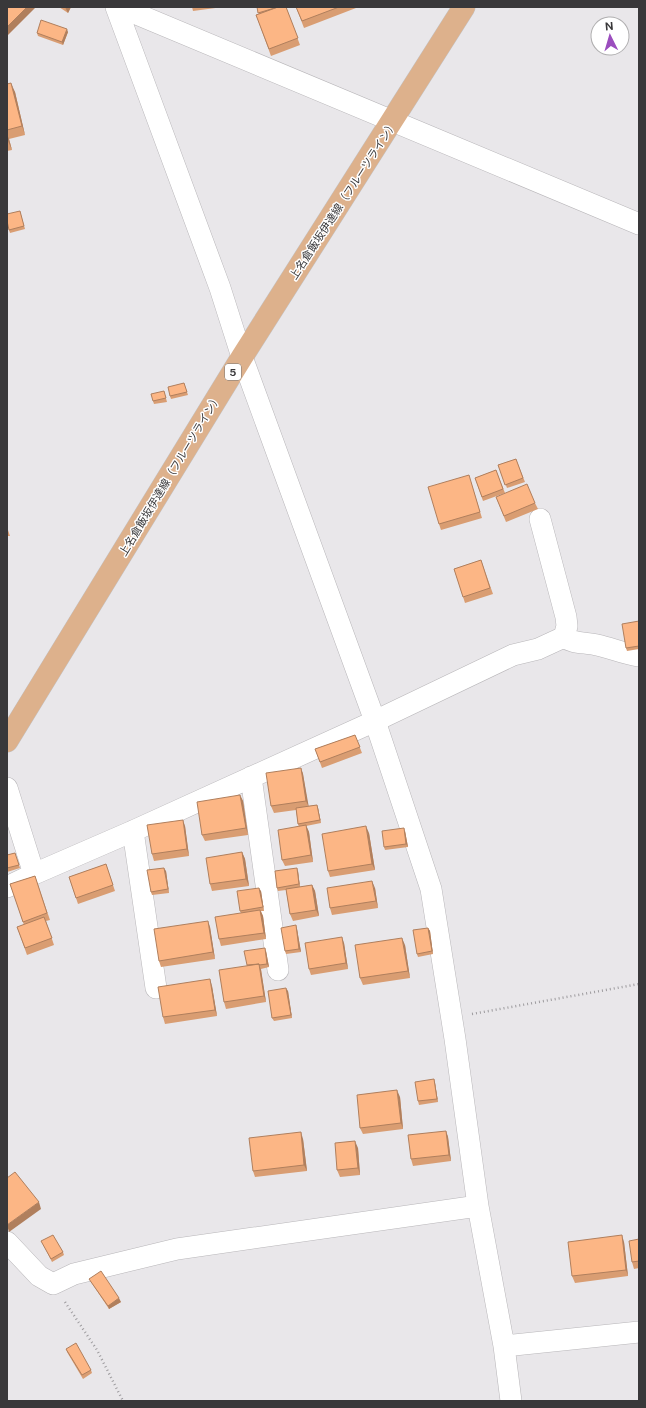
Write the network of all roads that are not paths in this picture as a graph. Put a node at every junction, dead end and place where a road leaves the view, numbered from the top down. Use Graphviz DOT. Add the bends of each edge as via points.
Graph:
graph roads {
  1 [pos="116,7"];
  2 [pos="120,7"];
  3 [pos="464,7"];
  4 [pos="393,122"];
  5 [pos="639,224"];
  6 [pos="242,357"];
  7 [pos="540,519"];
  8 [pos="564,638"];
  9 [pos="639,656"];
  10 [pos="375,721"];
  11 [pos="8,736"];
  12 [pos="251,777"];
  13 [pos="7,788"];
  14 [pos="133,831"];
  15 [pos="34,874"];
  16 [pos="7,887"];
  17 [pos="278,970"];
  18 [pos="156,988"];
  19 [pos="478,1206"];
  20 [pos="7,1242"];
  21 [pos="639,1332"];
  22 [pos="504,1346"];
  23 [pos="511,1401"];
  1 -- 6 [label="street" via="220,288"];
  2 -- 4 [label="street"];
  3 -- 4 [label="main road, 上名倉飯坂伊達線（フルーツライン） / 5"];
  4 -- 5 [label="street"];
  4 -- 6 [label="main road, 上名倉飯坂伊達線（フルーツライン） / 5"];
  6 -- 10 [label="street"];
  6 -- 11 [label="main road, 上名倉飯坂伊達線（フルーツライン） / 5"];
  7 -- 8 [label="street" via="566,617"];
  8 -- 9 [label="street" via="570,642 596,644"];
  8 -- 10 [label="street" via="538,649 513,655"];
  10 -- 12 [label="street"];
  10 -- 19 [label="street" via="431,889"];
  12 -- 14 [label="street"];
  12 -- 17 [label="street"];
  13 -- 15 [label="street"];
  14 -- 15 [label="street"];
  14 -- 18 [label="street"];
  15 -- 16 [label="street"];
  19 -- 20 [label="street" via="177,1250 74,1274 53,1284 39,1276"];
  19 -- 22 [label="street"];
  21 -- 22 [label="street"];
  22 -- 23 [label="street"];
}
